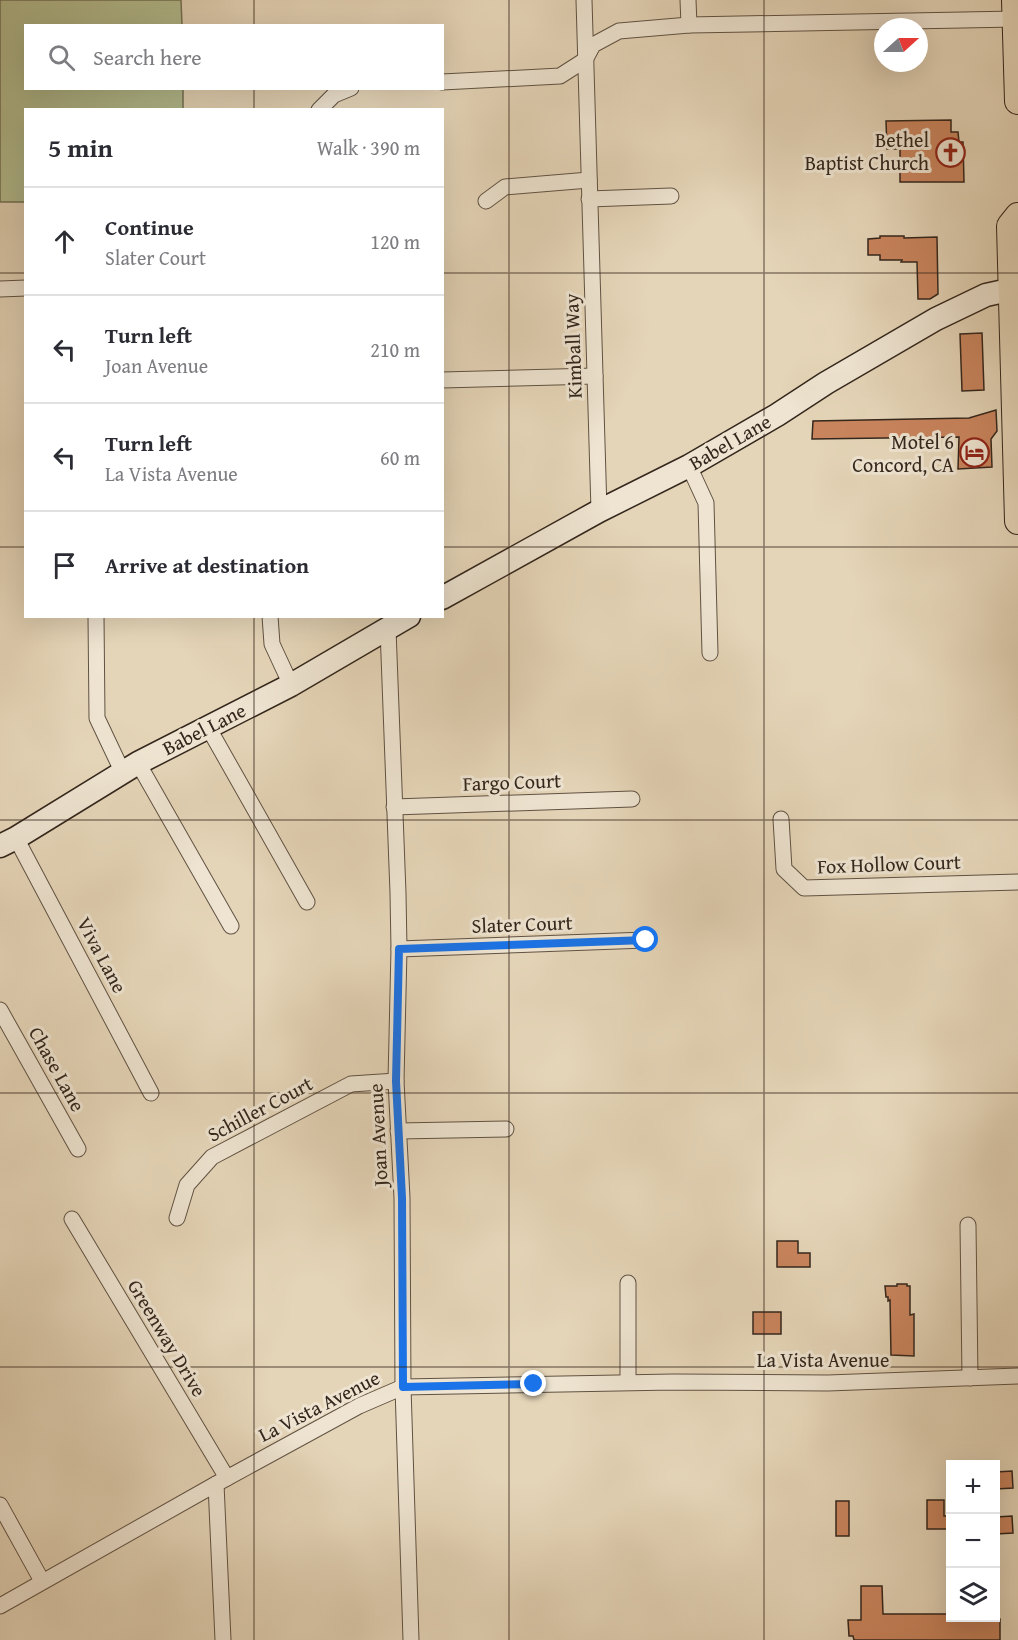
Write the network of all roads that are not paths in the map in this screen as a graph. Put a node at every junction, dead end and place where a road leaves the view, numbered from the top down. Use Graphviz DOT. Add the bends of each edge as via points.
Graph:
graph roads {
  1 [pos="584,0"];
  2 [pos="688,0"];
  3 [pos="1016,9"];
  4 [pos="688,25"];
  5 [pos="585,60"];
  6 [pos="444,82"];
  7 [pos="346,90"];
  8 [pos="1018,101"];
  9 [pos="321,108"];
  10 [pos="589,180"];
  11 [pos="671,196"];
  12 [pos="590,199"];
  13 [pos="486,201"];
  14 [pos="1018,216"];
  15 [pos="24,288"];
  16 [pos="1015,288"];
  17 [pos="0,289"];
  18 [pos="595,376"];
  19 [pos="444,380"];
  20 [pos="689,466"];
  21 [pos="599,511"];
  22 [pos="1018,521"];
  23 [pos="444,597"];
  24 [pos="96,618"];
  25 [pos="270,618"];
  26 [pos="407,618"];
  27 [pos="388,629"];
  28 [pos="710,653"];
  29 [pos="291,685"];
  30 [pos="207,728"];
  31 [pos="130,768"];
  32 [pos="632,799"];
  33 [pos="394,807"];
  34 [pos="781,819"];
  35 [pos="8,842"];
  36 [pos="1018,882"];
  37 [pos="307,902"];
  38 [pos="231,926"];
  39 [pos="646,940"];
  40 [pos="399,949"];
  41 [pos="0,1010"];
  42 [pos="396,1081"];
  43 [pos="152,1093"];
  44 [pos="506,1129"];
  45 [pos="398,1131"];
  46 [pos="78,1149"];
  47 [pos="177,1218"];
  48 [pos="72,1219"];
  49 [pos="968,1225"];
  50 [pos="628,1283"];
  51 [pos="1018,1376"];
  52 [pos="970,1378"];
  53 [pos="628,1382"];
  54 [pos="403,1387"];
  55 [pos="221,1481"];
  56 [pos="0,1505"];
  57 [pos="42,1581"];
  58 [pos="0,1606"];
  59 [pos="223,1640"];
  60 [pos="411,1640"];
  1 -- 5 [label="street, Kimball Way"];
  2 -- 4 [label="street"];
  3 -- 4 [label="street"];
  3 -- 8 [label="main road"];
  4 -- 5 [label="street" via="619,31 593,45"];
  5 -- 6 [label="street" via="560,76"];
  5 -- 10 [label="street, Kimball Way"];
  7 -- 9 [label="street" via="334,95"];
  10 -- 12 [label="street, Kimball Way"];
  10 -- 13 [label="street" via="505,187"];
  11 -- 12 [label="street"];
  12 -- 18 [label="street, Kimball Way"];
  14 -- 16 [label="main road" via="1010,226"];
  15 -- 17 [label="street"];
  16 -- 20 [label="street, Babel Lane" via="986,295 936,319"];
  16 -- 22 [label="main road"];
  18 -- 19 [label="street"];
  18 -- 21 [label="street, Kimball Way"];
  20 -- 21 [label="street, Babel Lane"];
  20 -- 28 [label="street" via="706,503"];
  21 -- 23 [label="street, Babel Lane"];
  24 -- 31 [label="street" via="97,718"];
  25 -- 29 [label="street" via="272,644"];
  26 -- 27 [label="street, Babel Lane"];
  27 -- 29 [label="street, Babel Lane"];
  27 -- 33 [label="street, Joan Avenue"];
  29 -- 30 [label="street, Babel Lane"];
  30 -- 31 [label="street, Babel Lane"];
  30 -- 37 [label="street"];
  31 -- 35 [label="street, Babel Lane"];
  31 -- 38 [label="street"];
  32 -- 33 [label="street, Fargo Court"];
  33 -- 40 [label="street, Joan Avenue"];
  34 -- 36 [label="street, Fox Hollow Court" via="784,869 804,888"];
  35 -- 43 [label="street, Viva Lane"];
  39 -- 40 [label="street, Slater Court"];
  40 -- 42 [label="street, Joan Avenue"];
  41 -- 46 [label="street, Chase Lane"];
  42 -- 45 [label="street, Joan Avenue"];
  42 -- 47 [label="street, Schiller Court" via="351,1084 212,1157 187,1185"];
  44 -- 45 [label="street"];
  45 -- 54 [label="street, Joan Avenue"];
  48 -- 55 [label="street, Greenway Drive"];
  49 -- 52 [label="street"];
  50 -- 53 [label="street"];
  51 -- 52 [label="street, La Vista Avenue"];
  52 -- 53 [label="street, La Vista Avenue" via="828,1383"];
  53 -- 54 [label="street, La Vista Avenue"];
  54 -- 55 [label="street, La Vista Avenue" via="358,1406"];
  54 -- 60 [label="street, Joan Avenue"];
  55 -- 57 [label="street, La Vista Avenue"];
  55 -- 59 [label="street"];
  56 -- 57 [label="street"];
  57 -- 58 [label="street, La Vista Avenue"];
}
